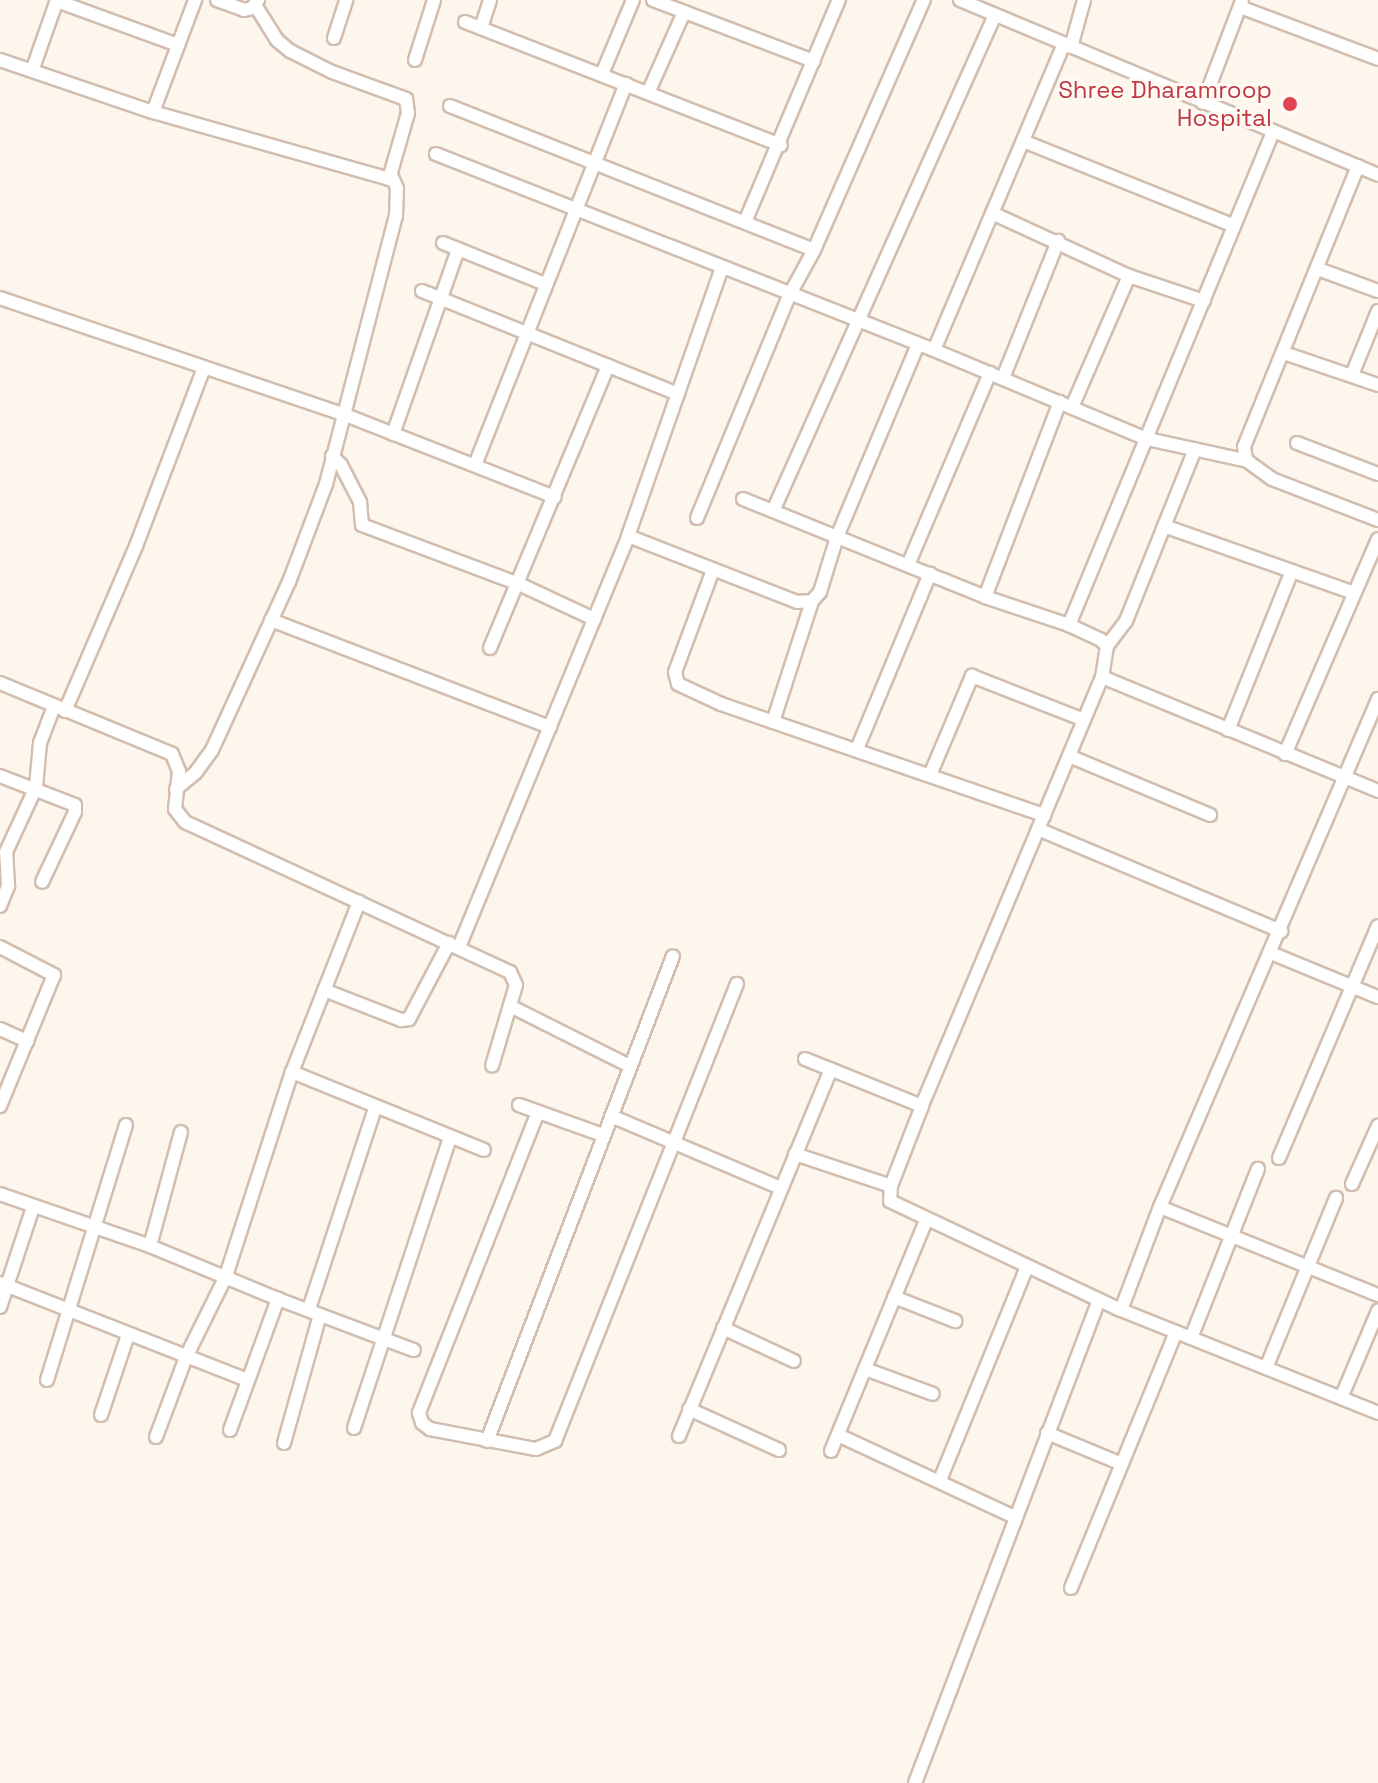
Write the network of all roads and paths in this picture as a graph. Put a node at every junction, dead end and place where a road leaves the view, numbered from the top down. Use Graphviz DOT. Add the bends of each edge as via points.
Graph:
graph roads {
  1 [pos="57,0"];
  2 [pos="195,0"];
  3 [pos="217,0"];
  4 [pos="346,0"];
  5 [pos="434,0"];
  6 [pos="490,0"];
  7 [pos="633,0"];
  8 [pos="653,0"];
  9 [pos="839,0"];
  10 [pos="924,0"];
  11 [pos="960,0"];
  12 [pos="1084,0"];
  13 [pos="257,2"];
  14 [pos="1242,4"];
  15 [pos="684,12"];
  16 [pos="995,15"];
  17 [pos="465,22"];
  18 [pos="481,28"];
  19 [pos="334,38"];
  20 [pos="178,45"];
  21 [pos="1067,46"];
  22 [pos="1378,59"];
  23 [pos="0,60"];
  24 [pos="415,60"];
  25 [pos="814,61"];
  26 [pos="32,71"];
  27 [pos="602,74"];
  28 [pos="626,84"];
  29 [pos="648,93"];
  30 [pos="1203,103"];
  31 [pos="450,106"];
  32 [pos="153,112"];
  33 [pos="1273,132"];
  34 [pos="1023,141"];
  35 [pos="781,145"];
  36 [pos="436,154"];
  37 [pos="595,163"];
  38 [pos="1358,166"];
  39 [pos="391,175"];
  40 [pos="1378,175"];
  41 [pos="575,211"];
  42 [pos="992,213"];
  43 [pos="745,222"];
  44 [pos="1234,226"];
  45 [pos="1058,241"];
  46 [pos="443,243"];
  47 [pos="458,249"];
  48 [pos="814,250"];
  49 [pos="722,268"];
  50 [pos="1318,269"];
  51 [pos="1129,276"];
  52 [pos="545,284"];
  53 [pos="422,291"];
  54 [pos="1378,291"];
  55 [pos="790,294"];
  56 [pos="0,298"];
  57 [pos="440,298"];
  58 [pos="1204,301"];
  59 [pos="1378,311"];
  60 [pos="860,321"];
  61 [pos="526,333"];
  62 [pos="918,344"];
  63 [pos="934,350"];
  64 [pos="1284,353"];
  65 [pos="608,366"];
  66 [pos="204,368"];
  67 [pos="1352,375"];
  68 [pos="996,376"];
  69 [pos="1378,385"];
  70 [pos="678,394"];
  71 [pos="1066,405"];
  72 [pos="342,414"];
  73 [pos="393,434"];
  74 [pos="1147,439"];
  75 [pos="1297,443"];
  76 [pos="1195,449"];
  77 [pos="332,456"];
  78 [pos="1248,461"];
  79 [pos="475,465"];
  80 [pos="1378,474"];
  81 [pos="555,497"];
  82 [pos="743,499"];
  83 [pos="773,511"];
  84 [pos="697,518"];
  85 [pos="1378,520"];
  86 [pos="1164,526"];
  87 [pos="628,536"];
  88 [pos="837,537"];
  89 [pos="1378,539"];
  90 [pos="908,565"];
  91 [pos="713,570"];
  92 [pos="1292,571"];
  93 [pos="930,574"];
  94 [pos="519,584"];
  95 [pos="1354,593"];
  96 [pos="985,597"];
  97 [pos="812,601"];
  98 [pos="594,619"];
  99 [pos="271,620"];
  100 [pos="1069,625"];
  101 [pos="1107,646"];
  102 [pos="490,648"];
  103 [pos="1102,677"];
  104 [pos="0,683"];
  105 [pos="1378,699"];
  106 [pos="59,709"];
  107 [pos="1084,720"];
  108 [pos="773,722"];
  109 [pos="550,727"];
  110 [pos="1228,730"];
  111 [pos="857,749"];
  112 [pos="1285,754"];
  113 [pos="1069,756"];
  114 [pos="930,775"];
  115 [pos="0,776"];
  116 [pos="1347,778"];
  117 [pos="36,787"];
  118 [pos="176,789"];
  119 [pos="1378,791"];
  120 [pos="1044,815"];
  121 [pos="1210,815"];
  122 [pos="1038,829"];
  123 [pos="42,882"];
  124 [pos="359,902"];
  125 [pos="0,906"];
  126 [pos="1378,926"];
  127 [pos="1281,931"];
  128 [pos="454,945"];
  129 [pos="0,947"];
  130 [pos="1271,953"];
  131 [pos="673,956"];
  132 [pos="737,984"];
  133 [pos="1352,987"];
  134 [pos="324,990"];
  135 [pos="1378,997"];
  136 [pos="510,1006"];
  137 [pos="0,1029"];
  138 [pos="27,1041"];
  139 [pos="805,1059"];
  140 [pos="492,1066"];
  141 [pos="630,1066"];
  142 [pos="831,1069"];
  143 [pos="292,1072"];
  144 [pos="519,1105"];
  145 [pos="0,1106"];
  146 [pos="922,1106"];
  147 [pos="375,1108"];
  148 [pos="538,1112"];
  149 [pos="611,1116"];
  150 [pos="126,1125"];
  151 [pos="1378,1126"];
  152 [pos="181,1132"];
  153 [pos="603,1135"];
  154 [pos="450,1138"];
  155 [pos="674,1142"];
  156 [pos="484,1150"];
  157 [pos="795,1154"];
  158 [pos="1279,1158"];
  159 [pos="1258,1169"];
  160 [pos="1352,1184"];
  161 [pos="891,1186"];
  162 [pos="781,1188"];
  163 [pos="0,1194"];
  164 [pos="1336,1198"];
  165 [pos="33,1207"];
  166 [pos="1160,1207"];
  167 [pos="926,1220"];
  168 [pos="95,1226"];
  169 [pos="1232,1236"];
  170 [pos="150,1246"];
  171 [pos="1308,1266"];
  172 [pos="1027,1267"];
  173 [pos="226,1276"];
  174 [pos="3,1284"];
  175 [pos="1378,1295"];
  176 [pos="894,1297"];
  177 [pos="278,1299"];
  178 [pos="1099,1300"];
  179 [pos="0,1307"];
  180 [pos="69,1310"];
  181 [pos="1121,1310"];
  182 [pos="1378,1311"];
  183 [pos="314,1312"];
  184 [pos="955,1321"];
  185 [pos="723,1328"];
  186 [pos="1374,1330"];
  187 [pos="1176,1332"];
  188 [pos="128,1335"];
  189 [pos="1191,1338"];
  190 [pos="383,1339"];
  191 [pos="414,1350"];
  192 [pos="186,1357"];
  193 [pos="794,1361"];
  194 [pos="1266,1368"];
  195 [pos="865,1369"];
  196 [pos="47,1380"];
  197 [pos="248,1380"];
  198 [pos="933,1394"];
  199 [pos="1341,1398"];
  200 [pos="689,1409"];
  201 [pos="1378,1413"];
  202 [pos="101,1415"];
  203 [pos="354,1428"];
  204 [pos="230,1430"];
  205 [pos="1047,1433"];
  206 [pos="838,1435"];
  207 [pos="679,1436"];
  208 [pos="156,1437"];
  209 [pos="487,1441"];
  210 [pos="284,1443"];
  211 [pos="779,1450"];
  212 [pos="831,1451"];
  213 [pos="1122,1464"];
  214 [pos="940,1480"];
  215 [pos="1015,1517"];
  216 [pos="1071,1588"];
  217 [pos="915,1783"];
  1 -- 20 [label="street"];
  1 -- 26 [label="street"];
  2 -- 20 [label="street"];
  3 -- 13 [label="street" via="244,10"];
  4 -- 19 [label="street"];
  5 -- 24 [label="street"];
  6 -- 18 [label="street"];
  7 -- 27 [label="street"];
  8 -- 15 [label="street"];
  9 -- 25 [label="street"];
  10 -- 48 [label="street"];
  11 -- 16 [label="street"];
  12 -- 21 [label="street"];
  13 -- 39 [label="street" via="277,40 290,51 406,99 408,113"];
  14 -- 22 [label="street"];
  14 -- 30 [label="street"];
  15 -- 25 [label="street"];
  15 -- 29 [label="street"];
  16 -- 21 [label="street"];
  16 -- 60 [label="street"];
  17 -- 18 [label="street"];
  18 -- 27 [label="street"];
  20 -- 32 [label="street"];
  21 -- 30 [label="street"];
  21 -- 34 [label="street"];
  23 -- 26 [label="street"];
  25 -- 35 [label="street"];
  26 -- 32 [label="street"];
  27 -- 28 [label="street"];
  28 -- 29 [label="street"];
  28 -- 37 [label="street"];
  29 -- 35 [label="street"];
  30 -- 33 [label="street"];
  31 -- 37 [label="street"];
  32 -- 39 [label="street" via="383,179"];
  33 -- 38 [label="street"];
  33 -- 44 [label="street"];
  34 -- 42 [label="street"];
  34 -- 44 [label="street"];
  35 -- 43 [label="street"];
  36 -- 41 [label="street"];
  37 -- 41 [label="street"];
  37 -- 43 [label="street"];
  38 -- 40 [label="street"];
  38 -- 50 [label="street"];
  39 -- 72 [label="street" via="397,188 396,216"];
  41 -- 49 [label="street"];
  41 -- 52 [label="street"];
  42 -- 45 [label="street"];
  42 -- 63 [label="street"];
  43 -- 48 [label="street"];
  44 -- 58 [label="street"];
  45 -- 51 [label="street"];
  45 -- 68 [label="street"];
  46 -- 47 [label="street"];
  47 -- 52 [label="street"];
  47 -- 57 [label="street"];
  48 -- 55 [label="street"];
  49 -- 55 [label="street"];
  49 -- 70 [label="street"];
  50 -- 54 [label="street"];
  50 -- 64 [label="street"];
  51 -- 58 [label="street"];
  51 -- 71 [label="street"];
  52 -- 61 [label="street"];
  53 -- 57 [label="street"];
  55 -- 60 [label="street"];
  55 -- 84 [label="street"];
  56 -- 66 [label="street"];
  57 -- 61 [label="street"];
  57 -- 73 [label="street"];
  58 -- 74 [label="street"];
  59 -- 67 [label="street"];
  60 -- 62 [label="street"];
  60 -- 83 [label="street"];
  61 -- 65 [label="street"];
  61 -- 79 [label="street"];
  62 -- 63 [label="street"];
  62 -- 88 [label="street"];
  63 -- 68 [label="street"];
  64 -- 67 [label="street"];
  64 -- 78 [label="street" via="1245,441"];
  65 -- 70 [label="street"];
  65 -- 81 [label="street"];
  66 -- 72 [label="street"];
  66 -- 106 [label="street" via="136,546"];
  67 -- 69 [label="street"];
  68 -- 71 [label="street"];
  68 -- 90 [label="street"];
  70 -- 87 [label="street"];
  71 -- 74 [label="street"];
  71 -- 96 [label="street"];
  72 -- 73 [label="street"];
  72 -- 77 [label="street"];
  73 -- 79 [label="street"];
  74 -- 76 [label="street"];
  74 -- 100 [label="street"];
  75 -- 80 [label="street"];
  76 -- 78 [label="street"];
  76 -- 86 [label="street"];
  77 -- 94 [label="street" via="360,502 362,525"];
  77 -- 99 [label="street" via="326,484"];
  78 -- 85 [label="street" via="1272,479"];
  79 -- 81 [label="street"];
  81 -- 94 [label="street"];
  82 -- 83 [label="street"];
  83 -- 88 [label="street"];
  86 -- 92 [label="street"];
  86 -- 101 [label="street" via="1126,621"];
  87 -- 91 [label="street"];
  87 -- 98 [label="street"];
  88 -- 90 [label="street"];
  88 -- 97 [label="street" via="820,592"];
  89 -- 95 [label="street"];
  90 -- 93 [label="street"];
  91 -- 97 [label="street" via="797,602"];
  91 -- 108 [label="street" via="675,682"];
  92 -- 95 [label="street"];
  92 -- 110 [label="street"];
  93 -- 96 [label="street"];
  93 -- 111 [label="street"];
  94 -- 98 [label="street"];
  94 -- 102 [label="street"];
  95 -- 112 [label="street"];
  96 -- 100 [label="street"];
  97 -- 108 [label="street"];
  98 -- 109 [label="street"];
  99 -- 109 [label="street"];
  99 -- 118 [label="street" via="212,750"];
  100 -- 101 [label="street"];
  101 -- 103 [label="street"];
  103 -- 107 [label="street"];
  103 -- 110 [label="street"];
  104 -- 106 [label="street"];
  105 -- 116 [label="street"];
  106 -- 117 [label="street" via="40,743"];
  106 -- 118 [label="street" via="172,754 177,760"];
  107 -- 113 [label="street"];
  107 -- 114 [label="street" via="972,676"];
  108 -- 111 [label="street"];
  109 -- 128 [label="street"];
  110 -- 112 [label="street"];
  111 -- 114 [label="street"];
  112 -- 116 [label="street"];
  113 -- 120 [label="street"];
  113 -- 121 [label="street"];
  114 -- 120 [label="street"];
  115 -- 117 [label="street"];
  116 -- 119 [label="street"];
  116 -- 127 [label="street"];
  117 -- 123 [label="street" via="76,809"];
  117 -- 125 [label="street" via="6,852 8,886"];
  118 -- 124 [label="street" via="175,809 185,822"];
  120 -- 122 [label="street"];
  122 -- 127 [label="street"];
  122 -- 146 [label="street"];
  124 -- 128 [label="street"];
  124 -- 134 [label="street"];
  126 -- 133 [label="street"];
  127 -- 130 [label="street"];
  128 -- 134 [label="street" via="409,1019"];
  128 -- 136 [label="street" via="510,972 516,985"];
  129 -- 138 [label="street" via="54,975"];
  130 -- 133 [label="street"];
  130 -- 166 [label="street"];
  131 -- 141 [label="street"];
  132 -- 155 [label="street"];
  133 -- 135 [label="street"];
  133 -- 158 [label="street"];
  134 -- 143 [label="street"];
  136 -- 140 [label="street"];
  136 -- 141 [label="street"];
  137 -- 138 [label="street"];
  138 -- 145 [label="street"];
  139 -- 142 [label="street"];
  141 -- 149 [label="street"];
  142 -- 146 [label="street"];
  142 -- 157 [label="street"];
  143 -- 147 [label="street"];
  143 -- 173 [label="street"];
  144 -- 148 [label="street"];
  146 -- 161 [label="street"];
  147 -- 154 [label="street"];
  147 -- 183 [label="street"];
  148 -- 153 [label="street"];
  148 -- 209 [label="street" via="419,1413 430,1429"];
  149 -- 153 [label="street"];
  149 -- 155 [label="street"];
  150 -- 168 [label="street"];
  151 -- 160 [label="street"];
  152 -- 170 [label="street"];
  153 -- 209 [label="street"];
  154 -- 156 [label="street"];
  154 -- 190 [label="street"];
  155 -- 162 [label="street"];
  155 -- 209 [label="street" via="555,1441 536,1449"];
  157 -- 161 [label="street"];
  157 -- 162 [label="street"];
  159 -- 169 [label="street"];
  161 -- 167 [label="street" via="890,1201"];
  162 -- 185 [label="street"];
  163 -- 165 [label="street"];
  164 -- 171 [label="street"];
  165 -- 168 [label="street"];
  165 -- 174 [label="street"];
  166 -- 169 [label="street"];
  166 -- 181 [label="street"];
  167 -- 172 [label="street"];
  167 -- 176 [label="street"];
  168 -- 170 [label="street"];
  168 -- 180 [label="street"];
  169 -- 171 [label="street"];
  169 -- 189 [label="street"];
  170 -- 173 [label="street"];
  171 -- 175 [label="street"];
  171 -- 194 [label="street"];
  172 -- 178 [label="street"];
  172 -- 214 [label="street"];
  173 -- 177 [label="street"];
  173 -- 192 [label="street"];
  174 -- 179 [label="street"];
  174 -- 180 [label="street"];
  176 -- 184 [label="street"];
  176 -- 195 [label="street"];
  177 -- 183 [label="street"];
  177 -- 197 [label="street"];
  178 -- 181 [label="street"];
  178 -- 205 [label="street"];
  180 -- 188 [label="street"];
  180 -- 196 [label="street"];
  181 -- 187 [label="street"];
  182 -- 186 [label="street"];
  183 -- 190 [label="street"];
  183 -- 210 [label="street"];
  185 -- 193 [label="street"];
  185 -- 200 [label="street"];
  186 -- 199 [label="street"];
  187 -- 189 [label="street"];
  187 -- 213 [label="street"];
  188 -- 192 [label="street"];
  188 -- 202 [label="street"];
  189 -- 194 [label="street"];
  190 -- 191 [label="street"];
  190 -- 203 [label="street"];
  192 -- 197 [label="street"];
  192 -- 208 [label="street"];
  194 -- 199 [label="street"];
  195 -- 198 [label="street"];
  195 -- 206 [label="street"];
  197 -- 204 [label="street"];
  199 -- 201 [label="street"];
  200 -- 207 [label="street"];
  200 -- 211 [label="street"];
  205 -- 213 [label="street"];
  205 -- 215 [label="street"];
  206 -- 212 [label="street"];
  206 -- 214 [label="street"];
  213 -- 216 [label="street"];
  214 -- 215 [label="street"];
  215 -- 217 [label="street"];
}
